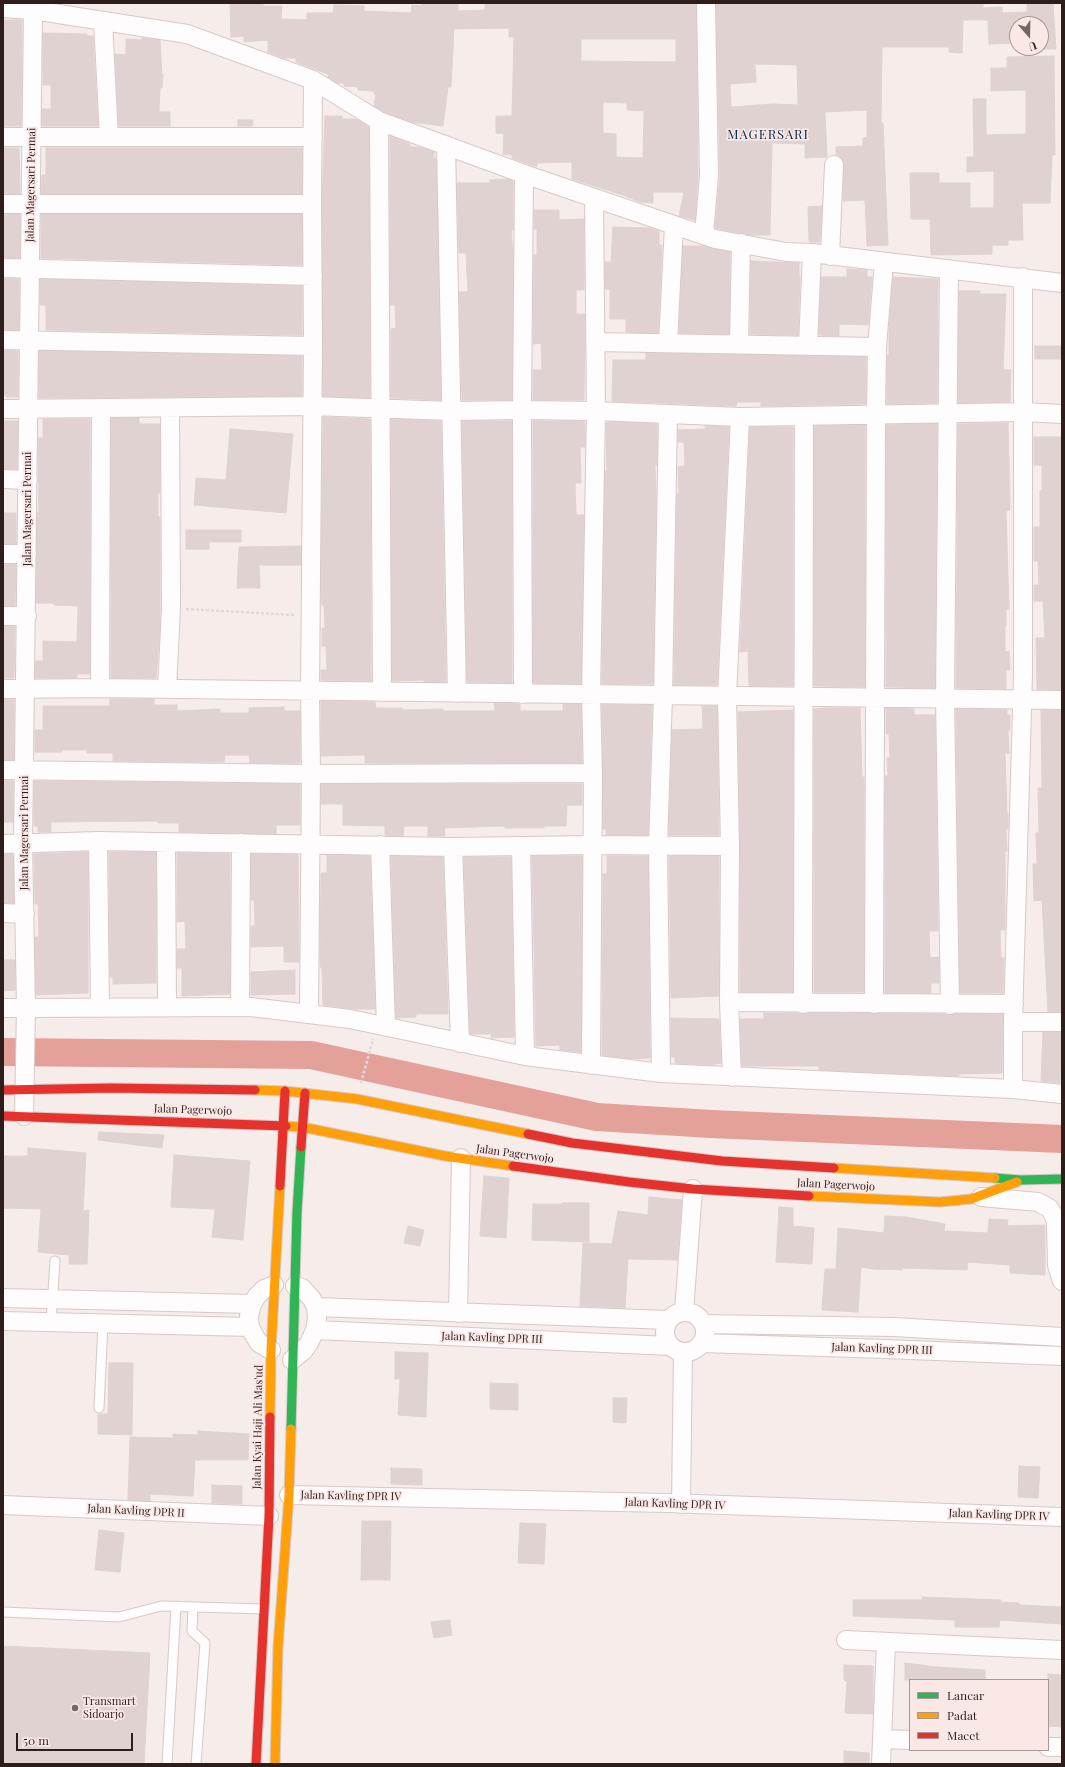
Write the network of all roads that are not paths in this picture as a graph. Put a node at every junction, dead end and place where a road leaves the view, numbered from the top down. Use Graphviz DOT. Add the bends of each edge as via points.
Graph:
graph roads {
  1 [pos="706,3"];
  2 [pos="3,8"];
  3 [pos="33,10"];
  4 [pos="103,21"];
  5 [pos="313,80"];
  6 [pos="378,121"];
  7 [pos="3,136"];
  8 [pos="32,137"];
  9 [pos="109,137"];
  10 [pos="313,137"];
  11 [pos="446,145"];
  12 [pos="834,165"];
  13 [pos="524,174"];
  14 [pos="594,198"];
  15 [pos="3,204"];
  16 [pos="30,204"];
  17 [pos="312,204"];
  18 [pos="674,225"];
  19 [pos="704,235"];
  20 [pos="741,243"];
  21 [pos="812,253"];
  22 [pos="830,256"];
  23 [pos="884,262"];
  24 [pos="3,268"];
  25 [pos="30,268"];
  26 [pos="949,269"];
  27 [pos="313,276"];
  28 [pos="1022,277"];
  29 [pos="1062,283"];
  30 [pos="3,340"];
  31 [pos="30,340"];
  32 [pos="595,342"];
  33 [pos="668,343"];
  34 [pos="739,344"];
  35 [pos="808,345"];
  36 [pos="313,346"];
  37 [pos="877,347"];
  38 [pos="312,406"];
  39 [pos="3,408"];
  40 [pos="28,408"];
  41 [pos="170,408"];
  42 [pos="101,409"];
  43 [pos="380,410"];
  44 [pos="522,410"];
  45 [pos="451,411"];
  46 [pos="596,411"];
  47 [pos="1022,412"];
  48 [pos="947,413"];
  49 [pos="668,414"];
  50 [pos="876,414"];
  51 [pos="1062,414"];
  52 [pos="804,416"];
  53 [pos="740,417"];
  54 [pos="3,479"];
  55 [pos="28,480"];
  56 [pos="3,554"];
  57 [pos="27,554"];
  58 [pos="3,616"];
  59 [pos="27,616"];
  60 [pos="25,688"];
  61 [pos="100,688"];
  62 [pos="3,689"];
  63 [pos="167,689"];
  64 [pos="310,691"];
  65 [pos="382,692"];
  66 [pos="457,693"];
  67 [pos="523,694"];
  68 [pos="591,695"];
  69 [pos="663,696"];
  70 [pos="727,697"];
  71 [pos="803,698"];
  72 [pos="944,698"];
  73 [pos="874,699"];
  74 [pos="1062,700"];
  75 [pos="1022,701"];
  76 [pos="3,770"];
  77 [pos="25,770"];
  78 [pos="593,773"];
  79 [pos="311,774"];
  80 [pos="98,840"];
  81 [pos="166,842"];
  82 [pos="241,843"];
  83 [pos="3,844"];
  84 [pos="23,844"];
  85 [pos="310,845"];
  86 [pos="380,845"];
  87 [pos="592,845"];
  88 [pos="521,846"];
  89 [pos="658,846"];
  90 [pos="730,846"];
  91 [pos="453,847"];
  92 [pos="3,913"];
  93 [pos="24,914"];
  94 [pos="729,1002"];
  95 [pos="802,1004"];
  96 [pos="874,1004"];
  97 [pos="1014,1004"];
  98 [pos="950,1005"];
  99 [pos="100,1007"];
  100 [pos="167,1007"];
  101 [pos="240,1007"];
  102 [pos="3,1008"];
  103 [pos="26,1008"];
  104 [pos="309,1014"];
  105 [pos="1013,1022"];
  106 [pos="1062,1022"];
  107 [pos="386,1027"];
  108 [pos="460,1042"];
  109 [pos="525,1056"];
  110 [pos="591,1065"];
  111 [pos="661,1073"];
  112 [pos="732,1078"];
  113 [pos="25,1084"];
  114 [pos="1013,1089"];
  115 [pos="3,1090"];
  116 [pos="285,1091"];
  117 [pos="305,1093"];
  118 [pos="1062,1094"];
  119 [pos="3,1116"];
  120 [pos="24,1116"];
  121 [pos="283,1126"];
  122 [pos="302,1127"];
  123 [pos="461,1158"];
  124 [pos="1062,1179"];
  125 [pos="1021,1180"];
  126 [pos="693,1189"];
  127 [pos="977,1197"];
  128 [pos="54,1261"];
  129 [pos="1062,1280"];
  130 [pos="274,1285"];
  131 [pos="295,1286"];
  132 [pos="3,1298"];
  133 [pos="52,1299"];
  134 [pos="252,1304"];
  135 [pos="316,1307"];
  136 [pos="684,1312"];
  137 [pos="458,1313"];
  138 [pos="668,1320"];
  139 [pos="3,1321"];
  140 [pos="51,1322"];
  141 [pos="103,1323"];
  142 [pos="703,1324"];
  143 [pos="250,1327"];
  144 [pos="314,1330"];
  145 [pos="1062,1337"];
  146 [pos="701,1343"];
  147 [pos="677,1349"];
  148 [pos="271,1350"];
  149 [pos="1062,1356"];
  150 [pos="292,1360"];
  151 [pos="99,1408"];
  152 [pos="289,1495"];
  153 [pos="681,1504"];
  154 [pos="3,1505"];
  155 [pos="269,1516"];
  156 [pos="1062,1517"];
  157 [pos="176,1606"];
  158 [pos="192,1607"];
  159 [pos="264,1609"];
  160 [pos="280,1611"];
  161 [pos="3,1612"];
  162 [pos="846,1640"];
  163 [pos="886,1642"];
  164 [pos="1062,1650"];
  165 [pos="883,1739"];
  166 [pos="909,1740"];
  167 [pos="1049,1747"];
  168 [pos="1062,1747"];
  169 [pos="167,1764"];
  170 [pos="196,1764"];
  171 [pos="256,1764"];
  172 [pos="275,1764"];
  173 [pos="881,1764"];
  1 -- 19 [label="street" via="709,175"];
  2 -- 3 [label="street"];
  3 -- 4 [label="street"];
  3 -- 8 [label="street, Jalan Magersari Permai"];
  4 -- 5 [label="street" via="187,34"];
  4 -- 9 [label="street"];
  5 -- 6 [label="street"];
  5 -- 10 [label="street"];
  6 -- 11 [label="street"];
  6 -- 43 [label="street"];
  7 -- 8 [label="street"];
  8 -- 9 [label="street"];
  8 -- 16 [label="street, Jalan Magersari Permai"];
  9 -- 10 [label="street"];
  10 -- 17 [label="street"];
  11 -- 13 [label="street"];
  11 -- 45 [label="street"];
  12 -- 22 [label="street"];
  13 -- 14 [label="street"];
  13 -- 44 [label="street"];
  14 -- 18 [label="street"];
  14 -- 32 [label="street"];
  15 -- 16 [label="street"];
  16 -- 17 [label="street"];
  16 -- 25 [label="street, Jalan Magersari Permai"];
  17 -- 27 [label="street"];
  18 -- 19 [label="street"];
  18 -- 33 [label="street"];
  19 -- 20 [label="street"];
  20 -- 21 [label="street" via="786,252"];
  20 -- 34 [label="street"];
  21 -- 22 [label="street"];
  21 -- 35 [label="street"];
  22 -- 23 [label="street"];
  23 -- 26 [label="street"];
  23 -- 37 [label="street"];
  24 -- 25 [label="street"];
  25 -- 27 [label="street"];
  25 -- 31 [label="street, Jalan Magersari Permai"];
  26 -- 28 [label="street"];
  26 -- 48 [label="street"];
  27 -- 36 [label="street"];
  28 -- 29 [label="street"];
  28 -- 47 [label="street"];
  30 -- 31 [label="street"];
  31 -- 36 [label="street"];
  31 -- 40 [label="street, Jalan Magersari Permai"];
  32 -- 33 [label="street"];
  32 -- 46 [label="street"];
  33 -- 34 [label="street"];
  34 -- 35 [label="street"];
  35 -- 37 [label="street"];
  36 -- 38 [label="street"];
  37 -- 50 [label="street"];
  38 -- 41 [label="street"];
  38 -- 43 [label="street"];
  38 -- 64 [label="street"];
  39 -- 40 [label="street"];
  40 -- 42 [label="street"];
  40 -- 55 [label="street, Jalan Magersari Permai"];
  41 -- 42 [label="street"];
  41 -- 63 [label="street" via="170,608"];
  42 -- 61 [label="street"];
  43 -- 45 [label="street"];
  43 -- 65 [label="street"];
  44 -- 45 [label="street"];
  44 -- 46 [label="street"];
  44 -- 67 [label="street"];
  45 -- 66 [label="street"];
  46 -- 49 [label="street"];
  46 -- 68 [label="street"];
  47 -- 48 [label="street"];
  47 -- 51 [label="street"];
  47 -- 75 [label="street"];
  48 -- 50 [label="street"];
  48 -- 72 [label="street"];
  49 -- 53 [label="street"];
  49 -- 69 [label="street"];
  50 -- 52 [label="street"];
  50 -- 73 [label="street"];
  52 -- 53 [label="street"];
  52 -- 71 [label="street"];
  53 -- 70 [label="street"];
  54 -- 55 [label="street"];
  55 -- 57 [label="street, Jalan Magersari Permai"];
  56 -- 57 [label="street"];
  57 -- 59 [label="street, Jalan Magersari Permai"];
  58 -- 59 [label="street"];
  59 -- 60 [label="street, Jalan Magersari Permai"];
  60 -- 61 [label="street"];
  60 -- 62 [label="street"];
  60 -- 77 [label="street, Jalan Magersari Permai"];
  61 -- 63 [label="street"];
  63 -- 64 [label="street"];
  64 -- 65 [label="street"];
  64 -- 79 [label="street"];
  65 -- 66 [label="street"];
  66 -- 67 [label="street"];
  67 -- 68 [label="street"];
  68 -- 69 [label="street"];
  68 -- 78 [label="street"];
  69 -- 70 [label="street"];
  69 -- 89 [label="street"];
  70 -- 71 [label="street"];
  70 -- 90 [label="street"];
  71 -- 73 [label="street"];
  71 -- 95 [label="street"];
  72 -- 73 [label="street"];
  72 -- 75 [label="street"];
  72 -- 98 [label="street"];
  73 -- 96 [label="street"];
  74 -- 75 [label="street"];
  75 -- 97 [label="street"];
  76 -- 77 [label="street"];
  77 -- 79 [label="street"];
  77 -- 84 [label="street, Jalan Magersari Permai"];
  78 -- 79 [label="street"];
  78 -- 87 [label="street"];
  79 -- 85 [label="street"];
  80 -- 81 [label="street"];
  80 -- 84 [label="street"];
  80 -- 99 [label="street"];
  81 -- 82 [label="street"];
  81 -- 100 [label="street"];
  82 -- 85 [label="street"];
  82 -- 101 [label="street"];
  83 -- 84 [label="street"];
  84 -- 93 [label="street, Jalan Magersari Permai"];
  85 -- 86 [label="street"];
  85 -- 104 [label="street"];
  86 -- 91 [label="street"];
  86 -- 107 [label="street"];
  87 -- 88 [label="street"];
  87 -- 89 [label="street"];
  87 -- 110 [label="street"];
  88 -- 91 [label="street"];
  88 -- 109 [label="street"];
  89 -- 90 [label="street"];
  89 -- 111 [label="street"];
  90 -- 94 [label="street"];
  91 -- 108 [label="street"];
  92 -- 93 [label="street"];
  93 -- 103 [label="street, Jalan Magersari Permai"];
  94 -- 95 [label="street"];
  94 -- 112 [label="street"];
  95 -- 96 [label="street"];
  96 -- 98 [label="street"];
  97 -- 98 [label="street"];
  97 -- 105 [label="street"];
  99 -- 100 [label="street"];
  99 -- 103 [label="street"];
  100 -- 101 [label="street"];
  101 -- 104 [label="street"];
  102 -- 103 [label="street"];
  103 -- 113 [label="street, Jalan Magersari Permai"];
  104 -- 107 [label="street"];
  105 -- 106 [label="street"];
  105 -- 114 [label="street"];
  107 -- 108 [label="street"];
  108 -- 109 [label="street"];
  109 -- 110 [label="street"];
  110 -- 111 [label="street"];
  111 -- 112 [label="street"];
  112 -- 114 [label="street"];
  113 -- 115 [label="main road, Jalan Pagerwojo"];
  113 -- 116 [label="main road, Jalan Pagerwojo"];
  113 -- 120 [label="street, Jalan Magersari Permai"];
  114 -- 118 [label="street"];
  116 -- 117 [label="main road, Jalan Pagerwojo"];
  116 -- 121 [label="main road, Jalan Kyai Haji Ali Mas'ud"];
  117 -- 122 [label="main road"];
  117 -- 125 [label="main road, Jalan Pagerwojo" via="357,1098 572,1143 871,1175"];
  119 -- 120 [label="main road, Jalan Pagerwojo"];
  120 -- 121 [label="main road, Jalan Pagerwojo"];
  121 -- 122 [label="main road, Jalan Pagerwojo"];
  121 -- 130 [label="main road, Jalan Kyai Haji Ali Mas'ud"];
  122 -- 123 [label="main road, Jalan Pagerwojo"];
  122 -- 131 [label="main road"];
  123 -- 126 [label="main road, Jalan Pagerwojo"];
  123 -- 137 [label="street"];
  124 -- 125 [label="main road, Jalan Pagerwojo"];
  125 -- 127 [label="main road, Jalan Pagerwojo"];
  126 -- 127 [label="main road, Jalan Pagerwojo" via="871,1196 940,1202"];
  126 -- 136 [label="street"];
  127 -- 129 [label="street" via="1038,1202 1048,1208 1056,1222 1057,1265"];
  128 -- 133 [label="lane"];
  130 -- 134 [label="street" via="264,1289"];
  130 -- 148 [label="main road, Jalan Kyai Haji Ali Mas'ud"];
  131 -- 135 [label="street" via="307,1292"];
  131 -- 150 [label="main road"];
  132 -- 133 [label="street"];
  133 -- 134 [label="street"];
  133 -- 140 [label="lane"];
  134 -- 143 [label="street"];
  135 -- 137 [label="street"];
  135 -- 144 [label="street"];
  136 -- 138 [label="street" via="675,1314"];
  136 -- 142 [label="street" via="693,1314"];
  137 -- 138 [label="street"];
  138 -- 147 [label="street" via="666,1340"];
  139 -- 140 [label="street"];
  140 -- 141 [label="street"];
  141 -- 143 [label="street"];
  141 -- 151 [label="lane"];
  142 -- 145 [label="street, Jalan Kavling DPR III" via="894,1327"];
  142 -- 146 [label="street" via="704,1337"];
  143 -- 148 [label="street" via="259,1343"];
  144 -- 147 [label="street, Jalan Kavling DPR III"];
  144 -- 150 [label="street" via="304,1350"];
  146 -- 147 [label="street" via="690,1351"];
  146 -- 149 [label="street, Jalan Kavling DPR III"];
  147 -- 153 [label="street"];
  148 -- 155 [label="main road, Jalan Kyai Haji Ali Mas'ud"];
  150 -- 152 [label="main road"];
  152 -- 153 [label="street, Jalan Kavling DPR IV"];
  152 -- 160 [label="main road"];
  153 -- 156 [label="street, Jalan Kavling DPR IV"];
  154 -- 155 [label="street, Jalan Kavling DPR II"];
  155 -- 159 [label="main road, Jalan Kyai Haji Ali Mas'ud"];
  157 -- 158 [label="lane"];
  157 -- 161 [label="lane" via="160,1606 119,1617"];
  157 -- 169 [label="lane"];
  158 -- 159 [label="lane"];
  158 -- 170 [label="lane" via="192,1630 204,1643"];
  159 -- 160 [label="lane"];
  159 -- 171 [label="main road, Jalan Kyai Haji Ali Mas'ud"];
  160 -- 172 [label="main road"];
  162 -- 163 [label="street"];
  163 -- 164 [label="street"];
  163 -- 165 [label="street"];
  165 -- 166 [label="street"];
  165 -- 173 [label="street"];
  167 -- 168 [label="street"];
}
